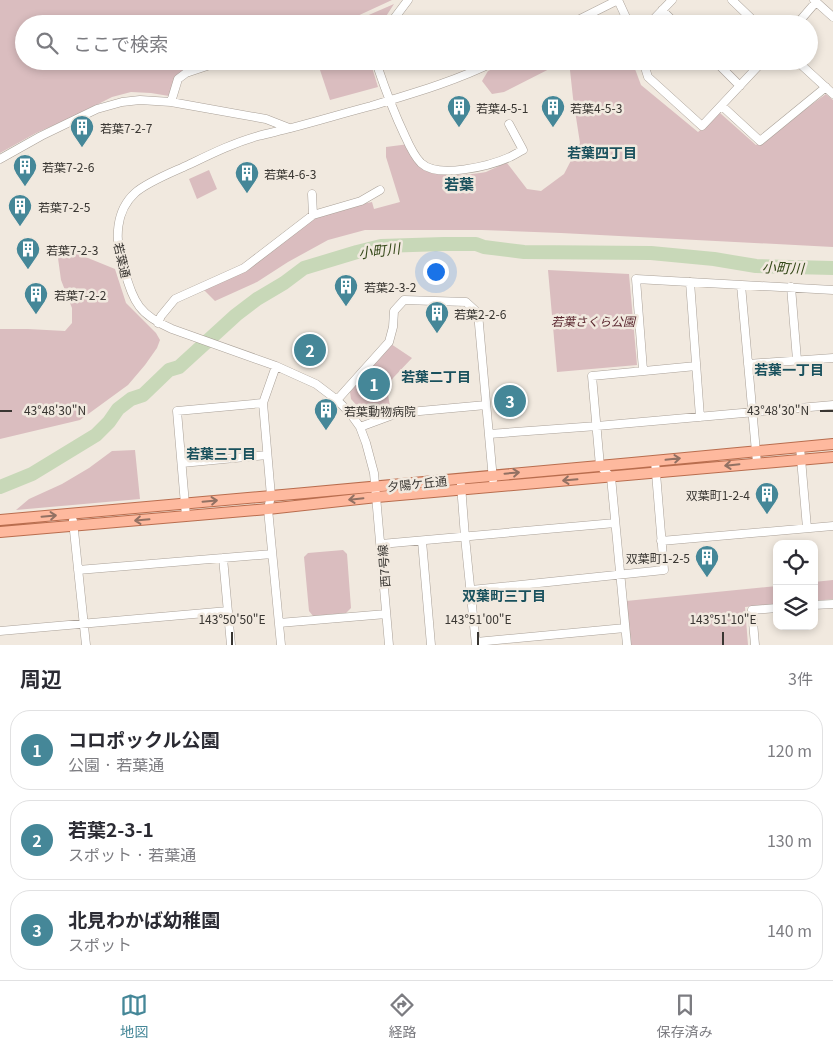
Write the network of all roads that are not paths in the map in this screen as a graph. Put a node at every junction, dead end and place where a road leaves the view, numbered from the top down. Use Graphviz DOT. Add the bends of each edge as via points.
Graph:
graph roads {
  1 [pos="408,0"];
  2 [pos="618,0"];
  3 [pos="672,0"];
  4 [pos="732,0"];
  5 [pos="815,1"];
  6 [pos="662,10"];
  7 [pos="397,15"];
  8 [pos="588,15"];
  9 [pos="625,15"];
  10 [pos="657,15"];
  11 [pos="667,15"];
  12 [pos="748,15"];
  13 [pos="804,15"];
  14 [pos="833,18"];
  15 [pos="195,70"];
  16 [pos="379,70"];
  17 [pos="479,70"];
  18 [pos="646,70"];
  19 [pos="724,70"];
  20 [pos="755,70"];
  21 [pos="807,70"];
  22 [pos="740,86"];
  23 [pos="826,87"];
  24 [pos="833,94"];
  25 [pos="389,100"];
  26 [pos="171,102"];
  27 [pos="722,106"];
  28 [pos="509,124"];
  29 [pos="290,128"];
  30 [pos="0,160"];
  31 [pos="380,190"];
  32 [pos="312,194"];
  33 [pos="313,214"];
  34 [pos="690,282"];
  35 [pos="742,284"];
  36 [pos="791,287"];
  37 [pos="833,290"];
  38 [pos="158,323"];
  39 [pos="833,358"];
  40 [pos="797,360"];
  41 [pos="748,364"];
  42 [pos="276,366"];
  43 [pos="696,366"];
  44 [pos="643,370"];
  45 [pos="337,400"];
  46 [pos="263,403"];
  47 [pos="486,405"];
  48 [pos="833,405"];
  49 [pos="753,412"];
  50 [pos="700,417"];
  51 [pos="597,426"];
  52 [pos="360,427"];
  53 [pos="489,434"];
  54 [pos="833,444"];
  55 [pos="800,447"];
  56 [pos="756,451"];
  57 [pos="267,455"];
  58 [pos="833,457"];
  59 [pos="801,459"];
  60 [pos="655,461"];
  61 [pos="182,463"];
  62 [pos="757,463"];
  63 [pos="600,466"];
  64 [pos="656,473"];
  65 [pos="493,475"];
  66 [pos="611,477"];
  67 [pos="460,478"];
  68 [pos="494,487"];
  69 [pos="461,490"];
  70 [pos="376,492"];
  71 [pos="271,496"];
  72 [pos="185,503"];
  73 [pos="268,509"];
  74 [pos="72,514"];
  75 [pos="186,516"];
  76 [pos="0,520"];
  77 [pos="615,523"];
  78 [pos="73,526"];
  79 [pos="833,526"];
  80 [pos="807,528"];
  81 [pos="0,532"];
  82 [pos="465,536"];
  83 [pos="422,541"];
  84 [pos="661,541"];
  85 [pos="381,544"];
  86 [pos="272,554"];
  87 [pos="223,558"];
  88 [pos="78,570"];
  89 [pos="620,575"];
  90 [pos="471,590"];
  91 [pos="833,604"];
  92 [pos="818,605"];
  93 [pos="773,608"];
  94 [pos="228,611"];
  95 [pos="386,614"];
  96 [pos="83,623"];
  97 [pos="279,623"];
  98 [pos="625,628"];
  99 [pos="0,631"];
  100 [pos="476,643"];
  101 [pos="86,645"];
  102 [pos="231,645"];
  103 [pos="281,645"];
  104 [pos="388,645"];
  105 [pos="431,645"];
  106 [pos="627,645"];
  107 [pos="755,645"];
  1 -- 7 [label="street"];
  2 -- 8 [label="street"];
  2 -- 9 [label="street"];
  3 -- 6 [label="street"];
  4 -- 12 [label="street"];
  5 -- 13 [label="street"];
  5 -- 14 [label="street"];
  6 -- 10 [label="street"];
  6 -- 11 [label="street"];
  15 -- 26 [label="street" via="178,79"];
  16 -- 25 [label="street"];
  17 -- 25 [label="street, 若葉通"];
  18 -- 27 [label="street" via="648,77 702,126"];
  19 -- 22 [label="street"];
  20 -- 22 [label="street"];
  21 -- 23 [label="street"];
  22 -- 27 [label="street"];
  23 -- 24 [label="street"];
  23 -- 27 [label="street" via="760,141"];
  25 -- 28 [label="street" via="415,156 428,168 441,171 483,167 523,150"];
  25 -- 29 [label="street, 若葉通"];
  26 -- 29 [label="street" via="266,119"];
  26 -- 30 [label="street" via="140,100 106,106 41,136"];
  29 -- 38 [label="street, 若葉通" via="226,147 153,181 135,193 124,207 117,234 120,256 133,298 139,308"];
  31 -- 33 [label="street" via="361,201"];
  32 -- 33 [label="street"];
  33 -- 38 [label="street" via="244,268 175,299"];
  34 -- 35 [label="street"];
  34 -- 43 [label="street"];
  34 -- 44 [label="street" via="636,279"];
  35 -- 36 [label="street"];
  35 -- 41 [label="street"];
  36 -- 37 [label="street"];
  36 -- 40 [label="street"];
  38 -- 42 [label="street, 若葉通"];
  39 -- 40 [label="street"];
  40 -- 41 [label="street"];
  41 -- 49 [label="street"];
  42 -- 45 [label="street, 若葉通" via="316,384"];
  42 -- 46 [label="street"];
  43 -- 44 [label="street"];
  43 -- 50 [label="street"];
  44 -- 51 [label="street" via="592,376"];
  45 -- 47 [label="street" via="388,342 394,310 404,300 466,302 478,313"];
  45 -- 52 [label="street, 若葉通"];
  46 -- 57 [label="street"];
  46 -- 61 [label="street" via="177,411"];
  47 -- 52 [label="street" via="398,413"];
  47 -- 53 [label="street"];
  48 -- 49 [label="street"];
  49 -- 50 [label="street"];
  49 -- 56 [label="street"];
  50 -- 51 [label="street"];
  51 -- 53 [label="street"];
  51 -- 63 [label="street"];
  52 -- 70 [label="street, 若葉通" via="373,466"];
  53 -- 65 [label="street"];
  54 -- 55 [label="main road, 夕陽ケ丘通"];
  55 -- 56 [label="main road, 夕陽ケ丘通"];
  55 -- 59 [label="street"];
  60 -- 56 [label="main road, 夕陽ケ丘通, one-way"];
  56 -- 62 [label="street"];
  57 -- 61 [label="street"];
  57 -- 71 [label="street"];
  58 -- 59 [label="main road, 夕陽ケ丘通"];
  59 -- 62 [label="main road, 夕陽ケ丘通"];
  59 -- 80 [label="street"];
  60 -- 63 [label="main road, 夕陽ケ丘通"];
  60 -- 64 [label="street"];
  61 -- 72 [label="street"];
  62 -- 64 [label="main road, 夕陽ケ丘通, one-way"];
  65 -- 63 [label="main road, 夕陽ケ丘通, one-way"];
  63 -- 66 [label="street"];
  64 -- 66 [label="main road, 夕陽ケ丘通"];
  64 -- 84 [label="street"];
  65 -- 67 [label="main road, 夕陽ケ丘通"];
  65 -- 68 [label="street"];
  66 -- 68 [label="main road, 夕陽ケ丘通, one-way"];
  66 -- 77 [label="street"];
  67 -- 69 [label="street"];
  67 -- 70 [label="main road, 夕陽ケ丘通"];
  68 -- 69 [label="main road, 夕陽ケ丘通"];
  69 -- 70 [label="main road, 夕陽ケ丘通"];
  69 -- 82 [label="street"];
  70 -- 71 [label="main road, 夕陽ケ丘通"];
  70 -- 73 [label="main road, 夕陽ケ丘通, one-way"];
  70 -- 85 [label="street, 西7号線"];
  72 -- 71 [label="main road, 夕陽ケ丘通, one-way"];
  71 -- 73 [label="street"];
  72 -- 74 [label="main road, 夕陽ケ丘通"];
  72 -- 75 [label="street"];
  73 -- 75 [label="main road, 夕陽ケ丘通"];
  73 -- 86 [label="street"];
  76 -- 74 [label="main road, 夕陽ケ丘通, one-way"];
  74 -- 78 [label="street"];
  75 -- 78 [label="main road, 夕陽ケ丘通, one-way"];
  77 -- 82 [label="street"];
  77 -- 89 [label="street"];
  78 -- 81 [label="main road, 夕陽ケ丘通"];
  78 -- 88 [label="street"];
  79 -- 80 [label="street"];
  80 -- 84 [label="street"];
  82 -- 83 [label="street"];
  82 -- 90 [label="street"];
  83 -- 85 [label="street"];
  83 -- 105 [label="street"];
  84 -- 89 [label="street" via="664,570"];
  85 -- 95 [label="street, 西7号線"];
  86 -- 87 [label="street"];
  86 -- 97 [label="street"];
  87 -- 88 [label="street"];
  87 -- 94 [label="street"];
  88 -- 96 [label="street"];
  89 -- 90 [label="street"];
  89 -- 98 [label="street"];
  90 -- 100 [label="street"];
  91 -- 92 [label="street"];
  93 -- 107 [label="street" via="752,610"];
  94 -- 96 [label="street"];
  94 -- 102 [label="street"];
  95 -- 97 [label="street"];
  95 -- 104 [label="street, 西7号線"];
  96 -- 99 [label="street"];
  96 -- 101 [label="street"];
  97 -- 103 [label="street"];
  98 -- 100 [label="street"];
  98 -- 106 [label="street"];
}
